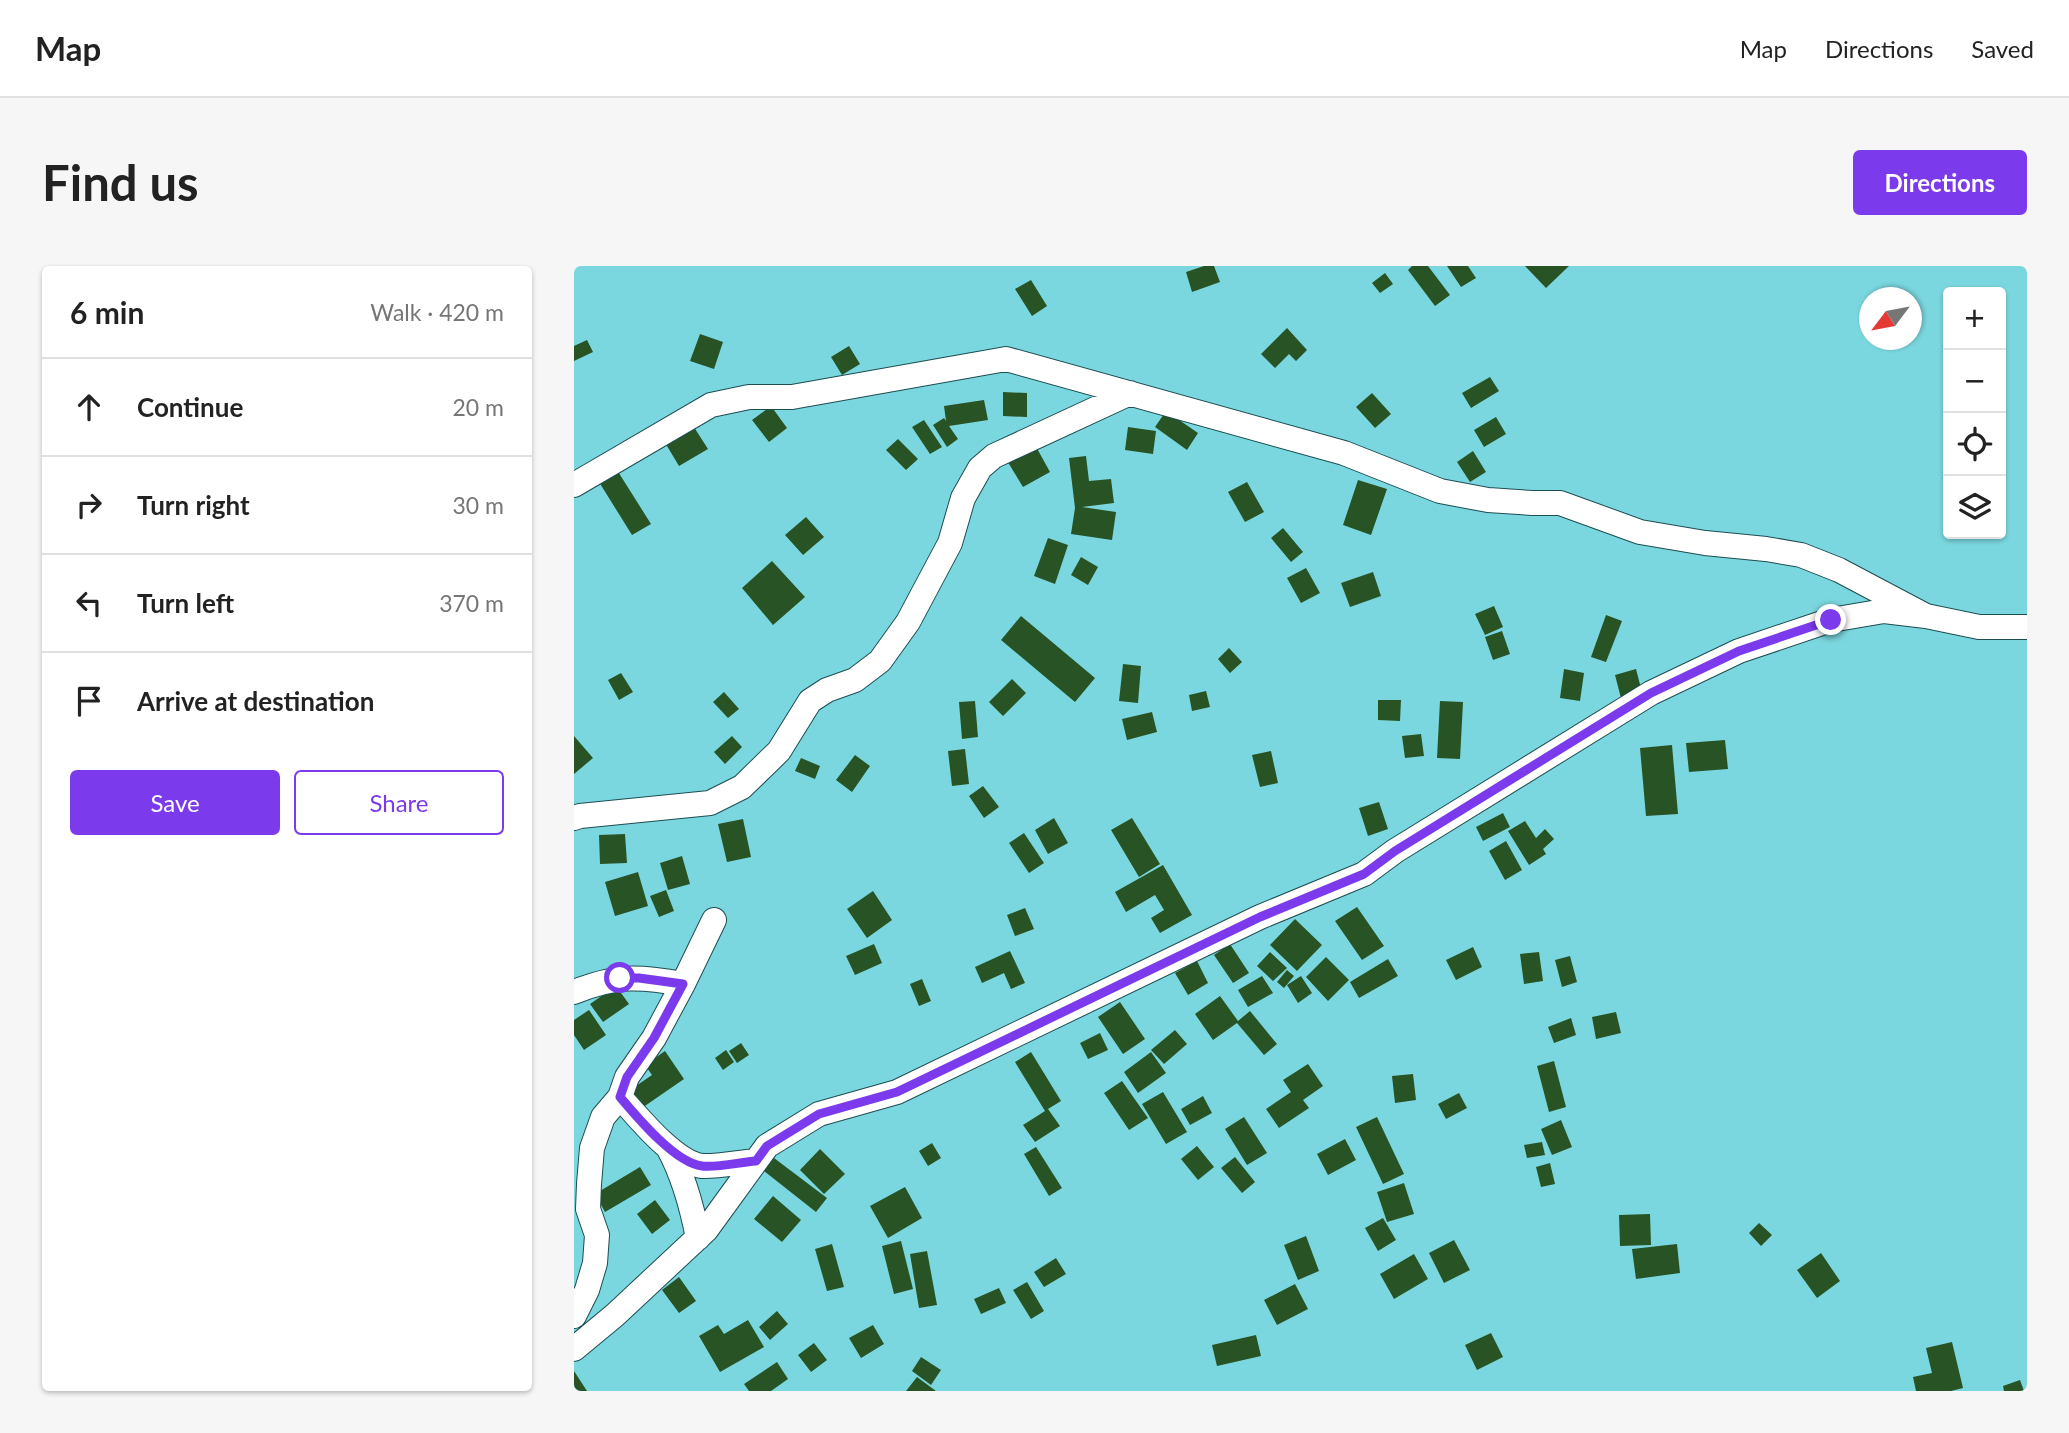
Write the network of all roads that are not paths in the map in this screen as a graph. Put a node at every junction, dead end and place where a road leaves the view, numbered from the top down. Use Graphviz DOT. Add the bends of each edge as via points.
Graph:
graph roads {
  1 [pos="1130,393"];
  2 [pos="574,485"];
  3 [pos="1926,616"];
  4 [pos="2027,627"];
  5 [pos="574,818"];
  6 [pos="714,920"];
  7 [pos="683,984"];
  8 [pos="574,992"];
  9 [pos="620,1097"];
  10 [pos="668,1148"];
  11 [pos="756,1161"];
  12 [pos="698,1238"];
  13 [pos="574,1316"];
  14 [pos="574,1349"];
  1 -- 2 [label="street" via="1006,359 792,397 749,397 711,405"];
  1 -- 3 [label="street" via="1344,453 1440,491 1488,500 1560,503 1640,531 1801,555"];
  1 -- 5 [label="street" via="995,456 980,468 963,498 950,543 908,622 880,661 855,680 810,701 779,751 742,787 710,803"];
  3 -- 4 [label="street" via="1979,627"];
  3 -- 11 [label="street" via="1884,611 1831,620 1739,651 1651,693 1364,874 1260,917 897,1092 819,1114 767,1146"];
  6 -- 7 [label="street"];
  7 -- 8 [label="street" via="620,978"];
  7 -- 9 [label="street" via="627,1077"];
  9 -- 10 [label="street"];
  9 -- 13 [label="street" via="603,1117 593,1148 588,1209 597,1235 595,1263"];
  10 -- 11 [label="street" via="702,1166"];
  10 -- 12 [label="street" via="692,1208"];
  11 -- 12 [label="street"];
  12 -- 14 [label="street"];
}
